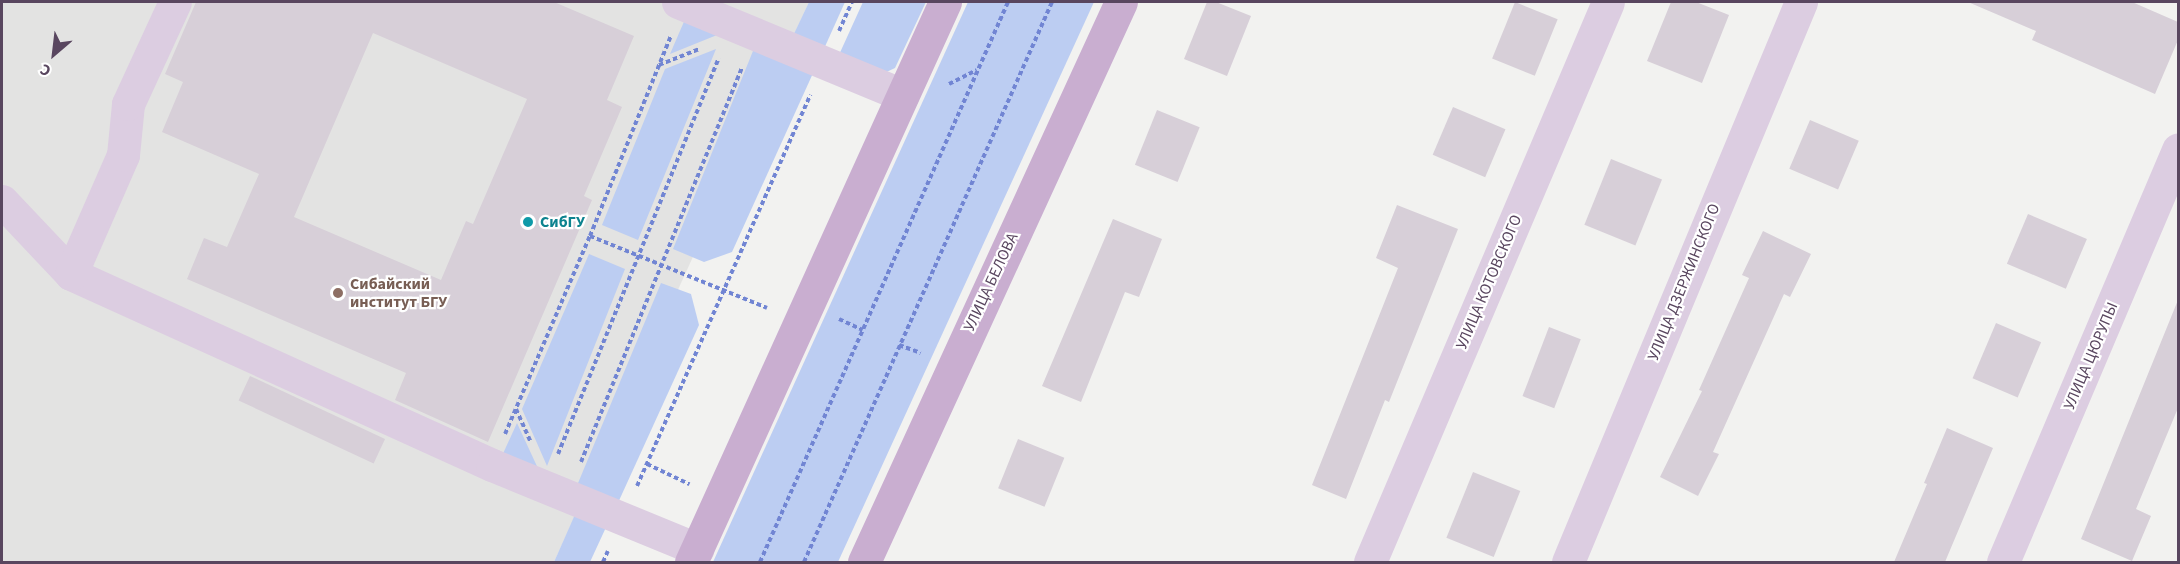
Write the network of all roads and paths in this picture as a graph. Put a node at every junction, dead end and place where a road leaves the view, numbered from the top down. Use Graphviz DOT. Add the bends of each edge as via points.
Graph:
graph roads {
  1 [pos="175,2"];
  2 [pos="852,2"];
  3 [pos="945,2"];
  4 [pos="1008,2"];
  5 [pos="1052,2"];
  6 [pos="1120,2"];
  7 [pos="1608,2"];
  8 [pos="1800,2"];
  9 [pos="681,3"];
  10 [pos="739,32"];
  11 [pos="825,62"];
  12 [pos="659,65"];
  13 [pos="903,95"];
  14 [pos="2178,150"];
  15 [pos="2,201"];
  16 [pos="590,236"];
  17 [pos="637,255"];
  18 [pos="662,265"];
  19 [pos="71,274"];
  20 [pos="724,291"];
  21 [pos="800,321"];
  22 [pos="492,465"];
  23 [pos="556,491"];
  24 [pos="623,518"];
  25 [pos="694,556"];
  26 [pos="603,562"];
  27 [pos="760,562"];
  28 [pos="804,562"];
  29 [pos="864,562"];
  30 [pos="1370,562"];
  31 [pos="1568,562"];
  32 [pos="2003,562"];
  1 -- 19 [label="street" via="128,104 123,156"];
  2 -- 11 [label="path"];
  3 -- 13 [label="main road"];
  4 -- 27 [label="path"];
  5 -- 28 [label="path"];
  6 -- 29 [label="main road, УЛИЦА БЕЛОВА"];
  7 -- 30 [label="street, УЛИЦА КОТОВСКОГО"];
  8 -- 31 [label="street, УЛИЦА ДЗЕРЖИНСКОГО"];
  9 -- 10 [label="street"];
  9 -- 12 [label="path"];
  10 -- 11 [label="street"];
  10 -- 12 [label="path"];
  10 -- 17 [label="path"];
  10 -- 18 [label="path"];
  11 -- 13 [label="street"];
  11 -- 20 [label="path"];
  12 -- 16 [label="path"];
  13 -- 21 [label="main road"];
  14 -- 32 [label="street, УЛИЦА ЦЮРУПЫ"];
  15 -- 19 [label="street"];
  16 -- 17 [label="path"];
  16 -- 22 [label="path"];
  17 -- 18 [label="path"];
  17 -- 23 [label="path"];
  18 -- 20 [label="path"];
  18 -- 23 [label="path"];
  19 -- 22 [label="street"];
  20 -- 21 [label="path"];
  20 -- 24 [label="path"];
  21 -- 25 [label="main road"];
  22 -- 23 [label="street"];
  23 -- 24 [label="street"];
  24 -- 25 [label="street"];
  24 -- 26 [label="path"];
}
